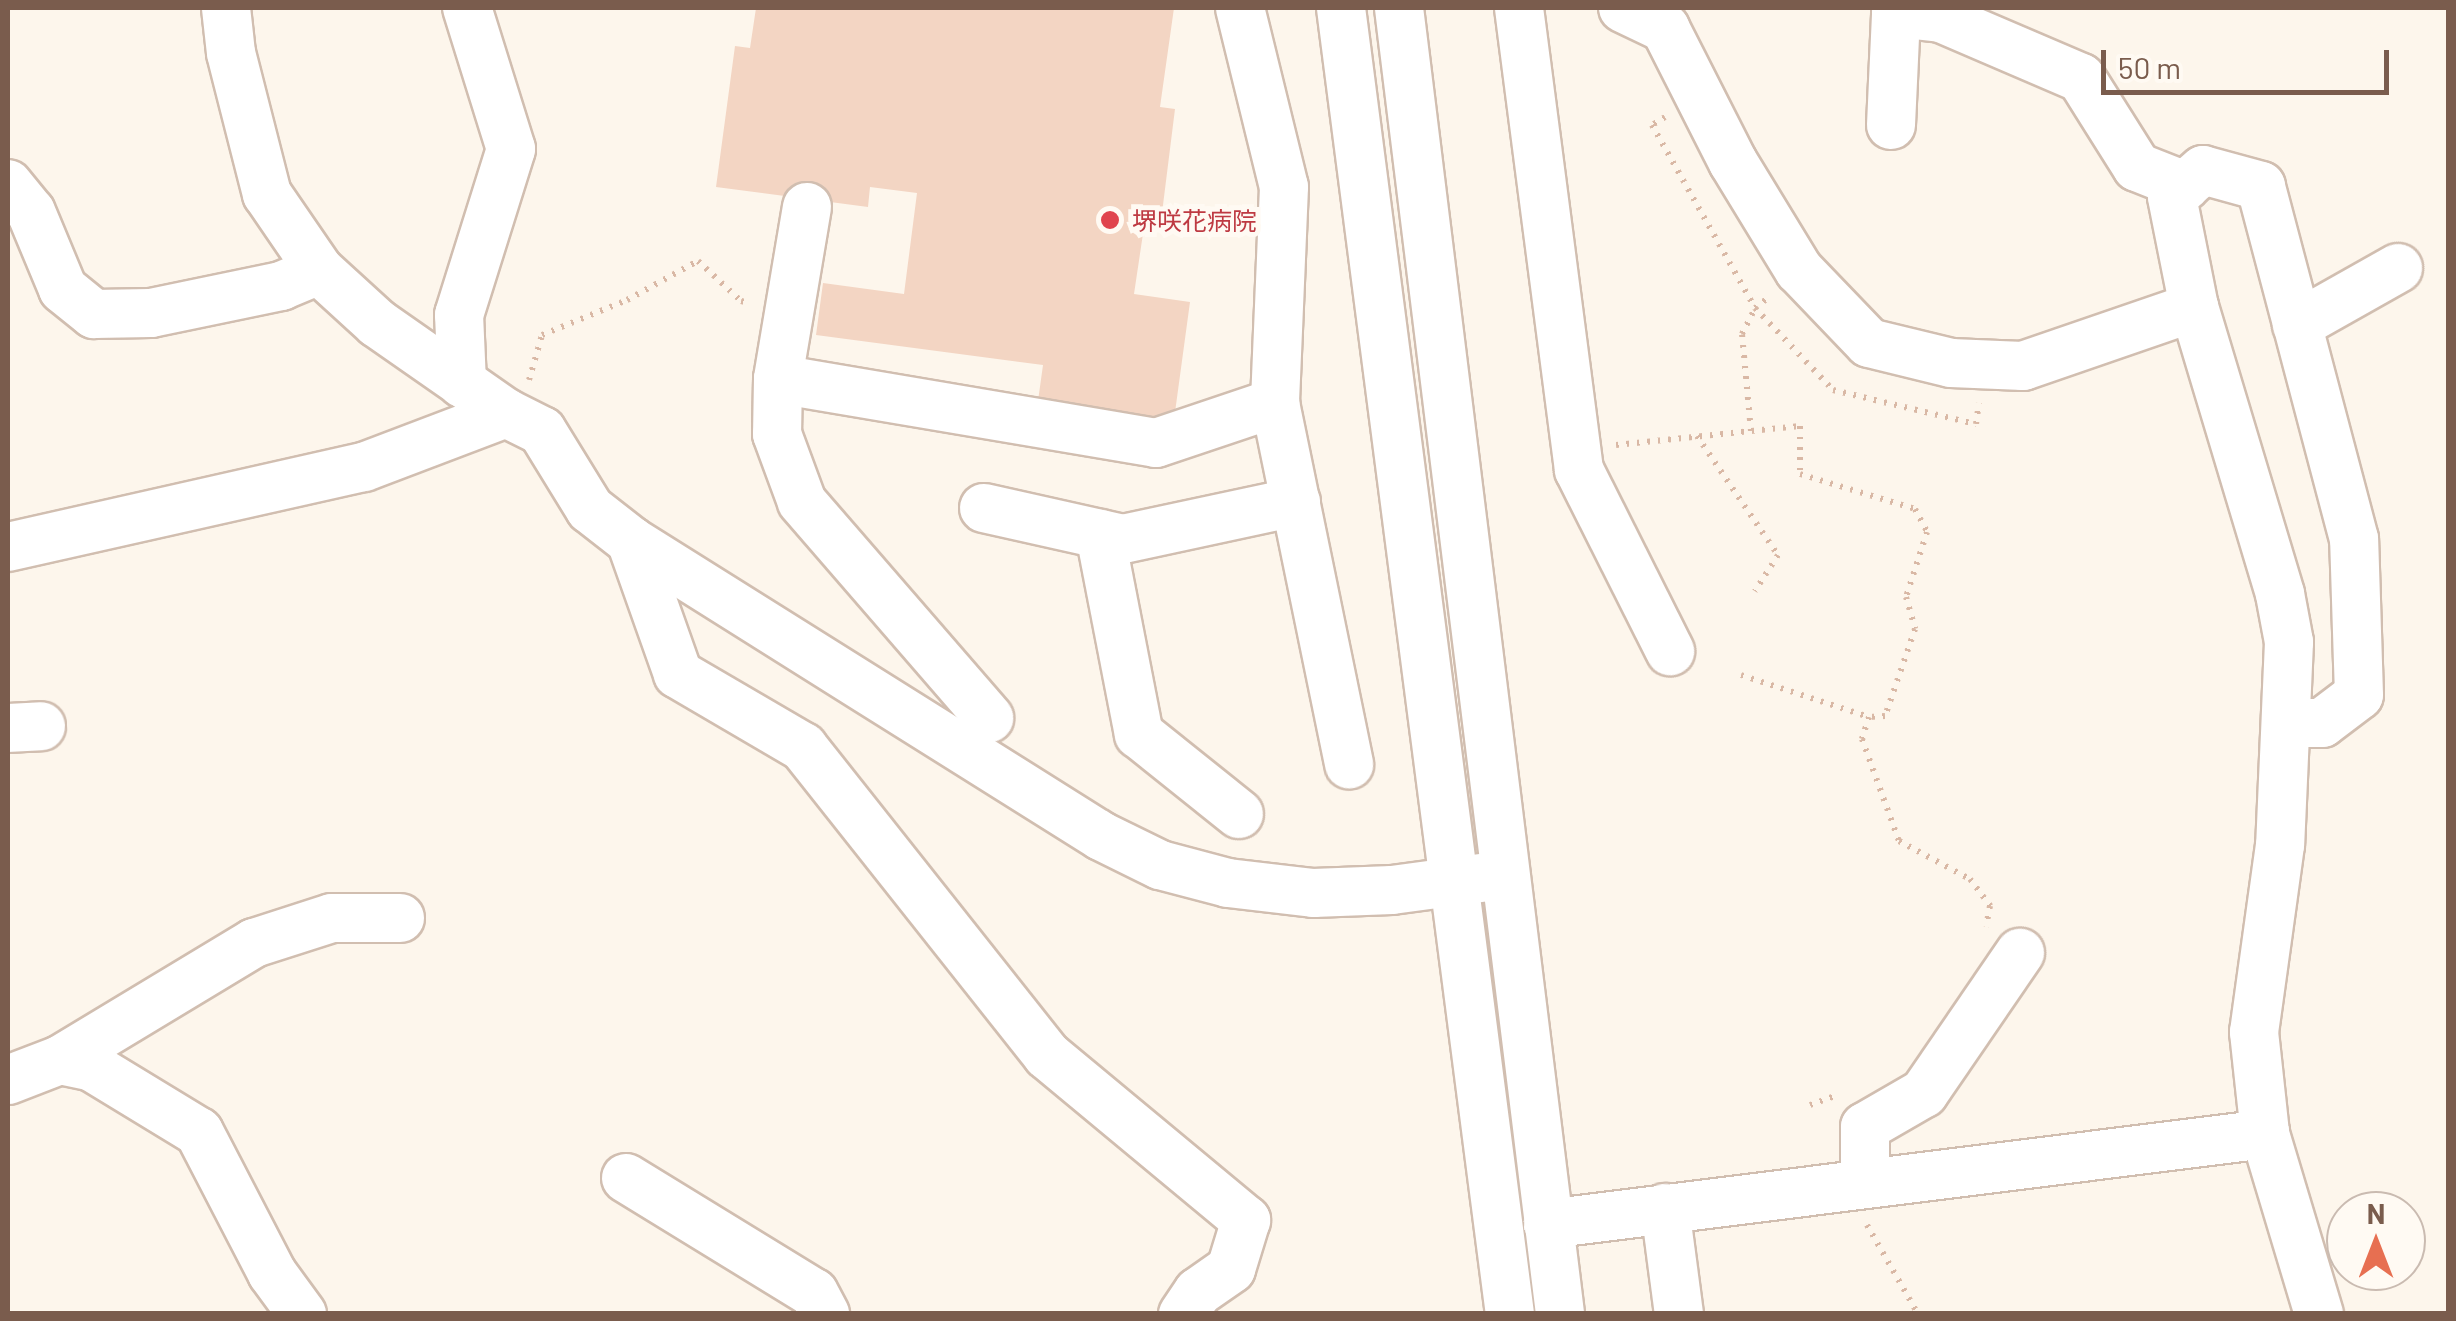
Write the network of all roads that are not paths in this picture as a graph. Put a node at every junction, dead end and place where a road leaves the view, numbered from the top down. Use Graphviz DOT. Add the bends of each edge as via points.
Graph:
graph roads {
  1 [pos="226,8"];
  2 [pos="467,8"];
  3 [pos="1240,8"];
  4 [pos="1341,8"];
  5 [pos="1400,8"];
  6 [pos="1518,8"];
  7 [pos="1623,8"];
  8 [pos="1891,124"];
  9 [pos="8,184"];
  10 [pos="2185,186"];
  11 [pos="807,207"];
  12 [pos="2398,268"];
  13 [pos="319,270"];
  14 [pos="2194,306"];
  15 [pos="2297,325"];
  16 [pos="778,379"];
  17 [pos="462,383"];
  18 [pos="1275,403"];
  19 [pos="512,417"];
  20 [pos="1296,502"];
  21 [pos="984,508"];
  22 [pos="1100,534"];
  23 [pos="631,540"];
  24 [pos="8,547"];
  25 [pos="1670,651"];
  26 [pos="989,718"];
  27 [pos="2286,723"];
  28 [pos="1349,765"];
  29 [pos="1239,814"];
  30 [pos="1503,874"];
  31 [pos="1453,882"];
  32 [pos="400,918"];
  33 [pos="2002,949"];
  34 [pos="60,1060"];
  35 [pos="8,1080"];
  36 [pos="2265,1134"];
  37 [pos="626,1178"];
  38 [pos="1855,1184"];
  39 [pos="1665,1208"];
  40 [pos="1548,1224"];
  41 [pos="302,1314"];
  42 [pos="826,1314"];
  43 [pos="1183,1314"];
  44 [pos="1510,1314"];
  45 [pos="1560,1314"];
  46 [pos="1678,1314"];
  47 [pos="2319,1314"];
  1 -- 13 [label="street" via="267,194"];
  2 -- 17 [label="street" via="511,149 458,315"];
  3 -- 18 [label="street" via="1284,187"];
  4 -- 31 [label="street"];
  5 -- 30 [label="street"];
  6 -- 25 [label="street" via="1580,470"];
  7 -- 14 [label="street" via="1665,28 1733,162 1799,270 1868,343 1951,363 2023,366"];
  8 -- 10 [label="street" via="1896,13 1941,18 2082,78 2137,167"];
  9 -- 13 [label="street" via="31,212 64,289 94,314 151,313 281,286"];
  10 -- 14 [label="street" via="2172,197"];
  10 -- 15 [label="street" via="2202,170 2261,186"];
  11 -- 16 [label="street"];
  12 -- 15 [label="street"];
  13 -- 17 [label="street" via="377,323"];
  14 -- 27 [label="street" via="2280,594 2290,642"];
  15 -- 27 [label="street" via="2354,539 2359,695 2322,723"];
  16 -- 18 [label="street" via="1156,443"];
  16 -- 26 [label="street" via="777,434 802,502"];
  17 -- 19 [label="street"];
  18 -- 20 [label="street"];
  19 -- 23 [label="street" via="542,431 590,510"];
  19 -- 24 [label="street" via="364,467"];
  20 -- 22 [label="street" via="1123,539"];
  20 -- 28 [label="street"];
  21 -- 22 [label="street"];
  22 -- 29 [label="street" via="1138,734"];
  23 -- 31 [label="street" via="1101,836 1160,865 1228,884 1313,893"];
  23 -- 43 [label="street" via="678,674 803,747 1047,1055 1246,1220 1231,1269 1198,1292"];
  27 -- 36 [label="street" via="2280,845 2254,1032"];
  30 -- 31 [label="street"];
  30 -- 40 [label="street"];
  31 -- 44 [label="street"];
  32 -- 34 [label="street" via="332,918 254,943"];
  33 -- 38 [label="street" via="1924,1093 1866,1127"];
  34 -- 35 [label="street"];
  34 -- 41 [label="street" via="92,1067 199,1132 272,1273"];
  36 -- 38 [label="street"];
  36 -- 47 [label="street"];
  37 -- 42 [label="street" via="814,1293"];
  38 -- 39 [label="street"];
  39 -- 40 [label="street"];
  39 -- 46 [label="street"];
  40 -- 45 [label="street"];
}
